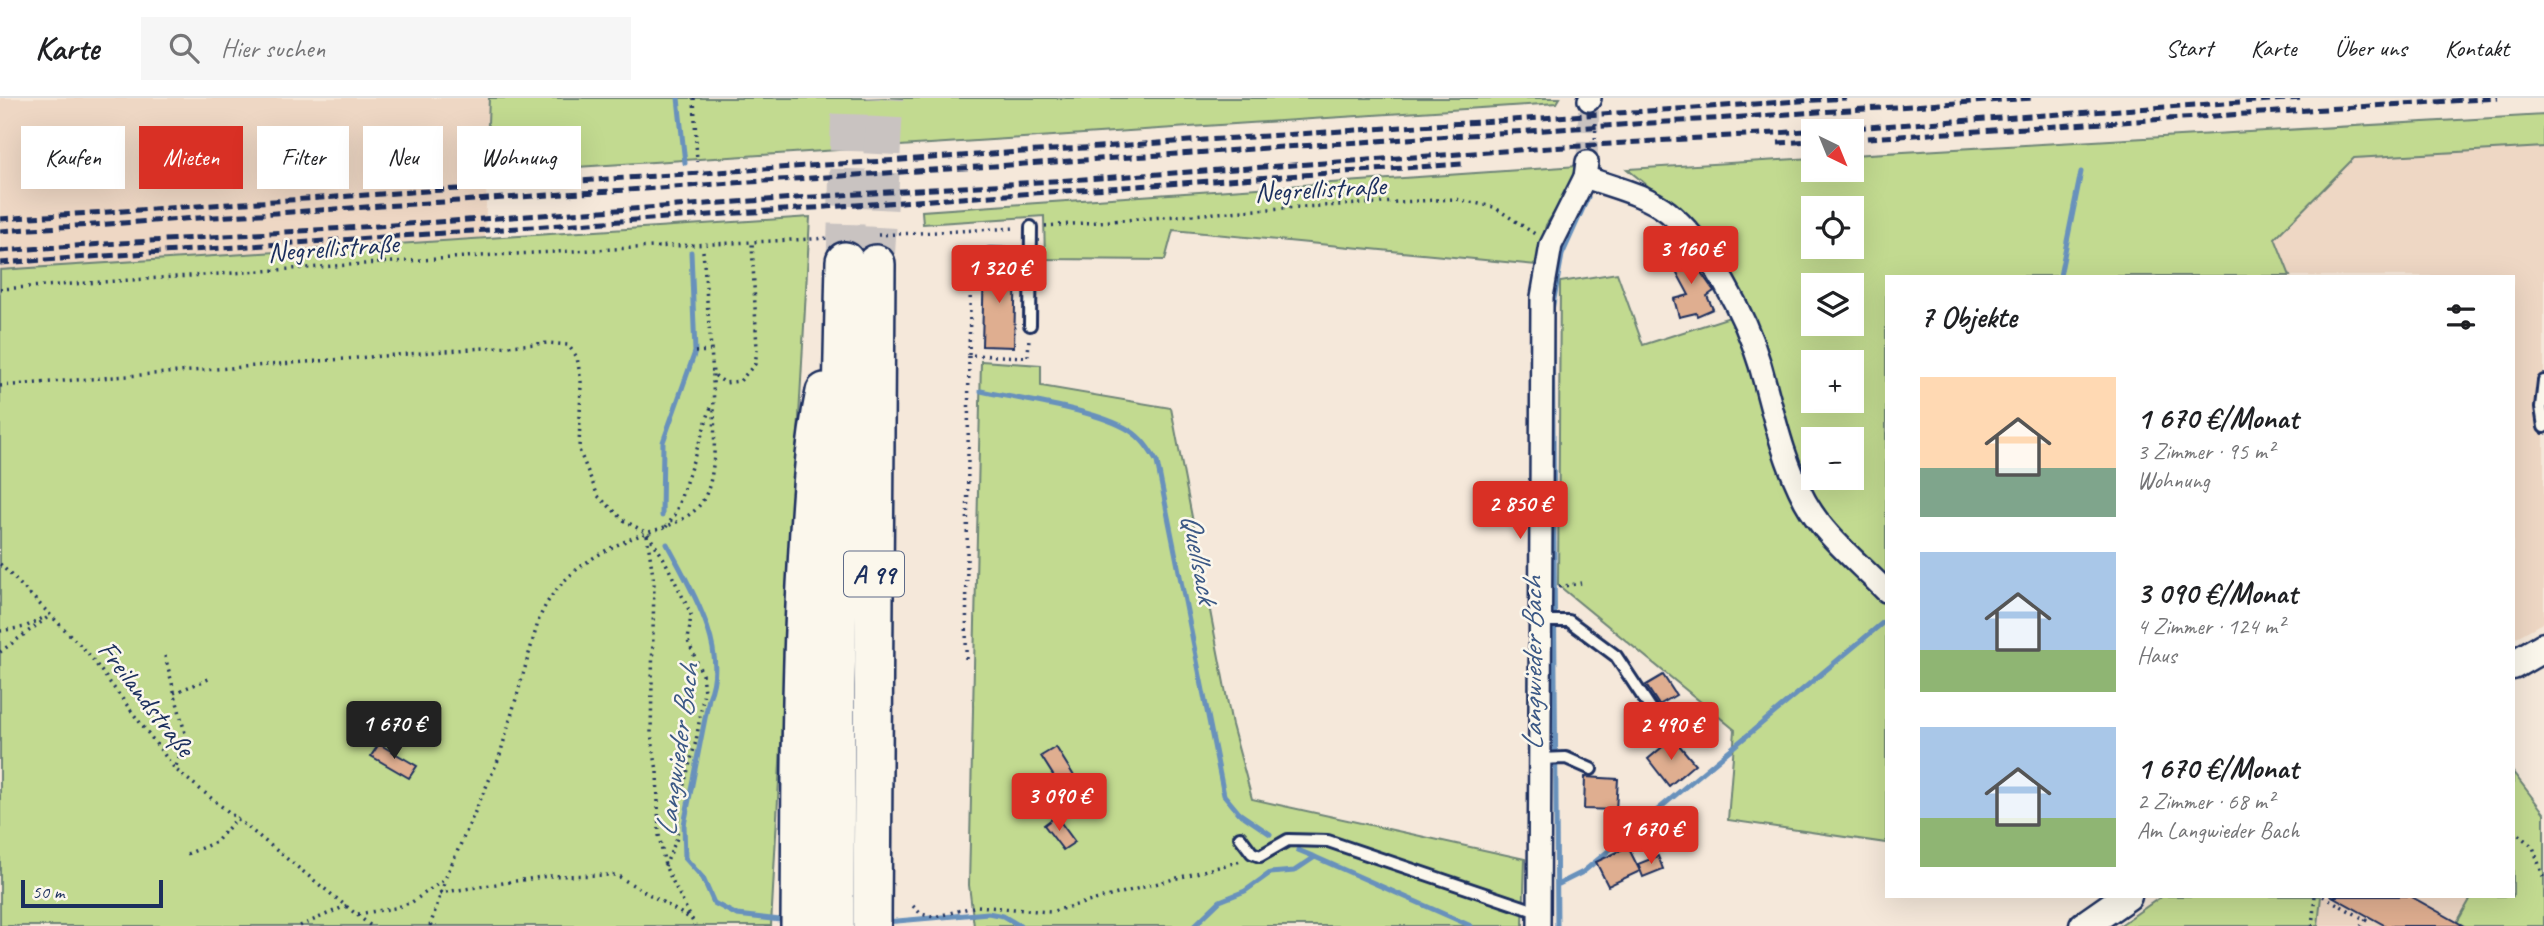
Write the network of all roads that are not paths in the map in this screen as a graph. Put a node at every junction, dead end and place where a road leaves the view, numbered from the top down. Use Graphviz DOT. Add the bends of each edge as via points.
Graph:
graph roads {
  1 [pos="1031,227"];
  2 [pos="990,254"];
  3 [pos="1031,256"];
  4 [pos="1030,325"];
  5 [pos="2544,381"];
  6 [pos="2544,427"];
  7 [pos="1885,590"];
  8 [pos="1544,621"];
  9 [pos="2544,647"];
  10 [pos="2515,664"];
  11 [pos="1653,712"];
  12 [pos="1550,758"];
  13 [pos="1591,769"];
  14 [pos="1240,837"];
  15 [pos="818,884"];
  16 [pos="2121,898"];
  17 [pos="1539,921"];
  18 [pos="800,926"];
  19 [pos="835,926"];
  20 [pos="872,926"];
  21 [pos="2084,926"];
  1 -- 3 [label="lane"];
  2 -- 3 [label="lane"];
  3 -- 4 [label="lane"];
  5 -- 6 [label="lane"];
  7 -- 8 [label="street" via="1805,501 1750,338 1705,254 1668,213 1589,163 1551,245 1542,297"];
  8 -- 11 [label="lane" via="1565,621 1616,656"];
  8 -- 12 [label="street"];
  9 -- 10 [label="main road"];
  12 -- 13 [label="lane"];
  12 -- 17 [label="street"];
  14 -- 17 [label="lane" via="1260,856 1288,840 1328,841"];
  15 -- 18 [label="highway"];
  15 -- 19 [label="highway"];
  15 -- 20 [label="highway, A 99" via="800,737 810,507 818,427 856,271"];
  16 -- 21 [label="main road"];
}
